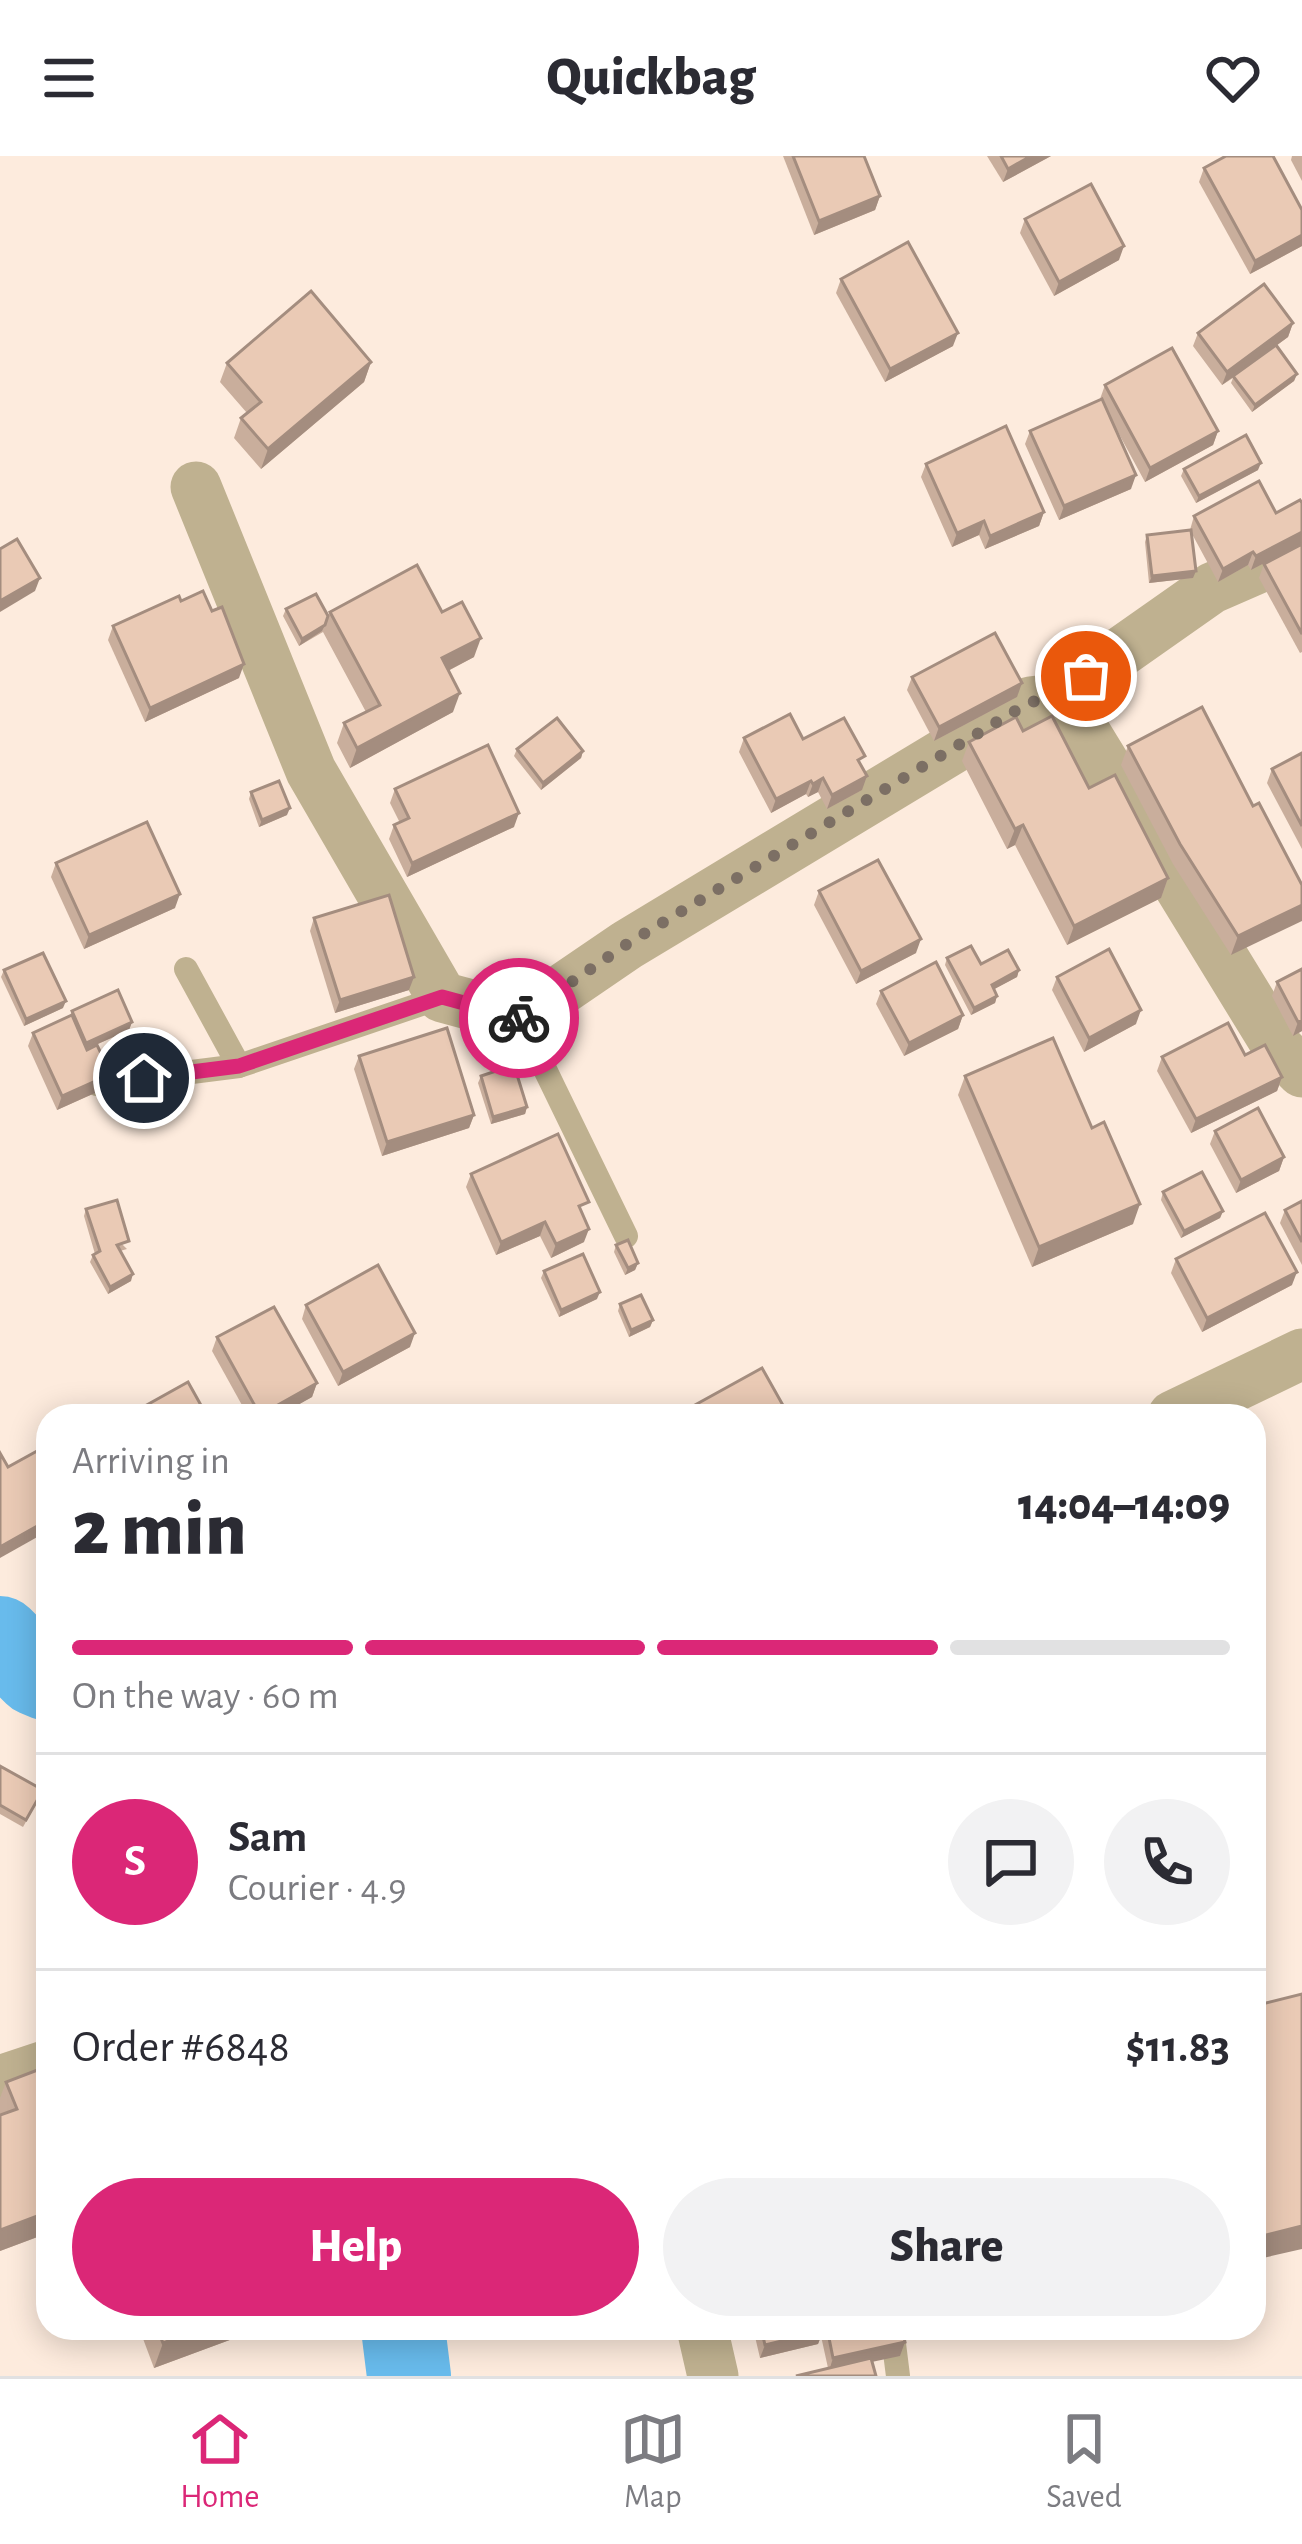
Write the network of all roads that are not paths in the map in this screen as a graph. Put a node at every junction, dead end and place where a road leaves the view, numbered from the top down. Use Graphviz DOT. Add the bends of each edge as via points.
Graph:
graph roads {
  1 [pos="196,487"];
  2 [pos="1302,549"];
  3 [pos="1054,699"];
  4 [pos="186,969"];
  5 [pos="442,997"];
  6 [pos="520,1018"];
  7 [pos="239,1066"];
  8 [pos="1302,1072"];
  9 [pos="97,1084"];
  10 [pos="626,1236"];
  11 [pos="1302,1354"];
  12 [pos="1198,1404"];
  13 [pos="36,2069"];
  14 [pos="0,2080"];
  15 [pos="705,2340"];
  16 [pos="894,2340"];
  17 [pos="713,2376"];
  18 [pos="898,2376"];
  1 -- 5 [label="street" via="311,771"];
  2 -- 3 [label="street" via="1212,588"];
  3 -- 6 [label="street" via="1030,702 627,944"];
  3 -- 8 [label="street" via="1075,716 1279,1049"];
  4 -- 7 [label="lane"];
  5 -- 6 [label="street"];
  5 -- 7 [label="lane"];
  6 -- 10 [label="lane"];
  7 -- 9 [label="lane"];
  11 -- 12 [label="street"];
  13 -- 14 [label="street"];
  15 -- 17 [label="street"];
  16 -- 18 [label="lane"];
}
